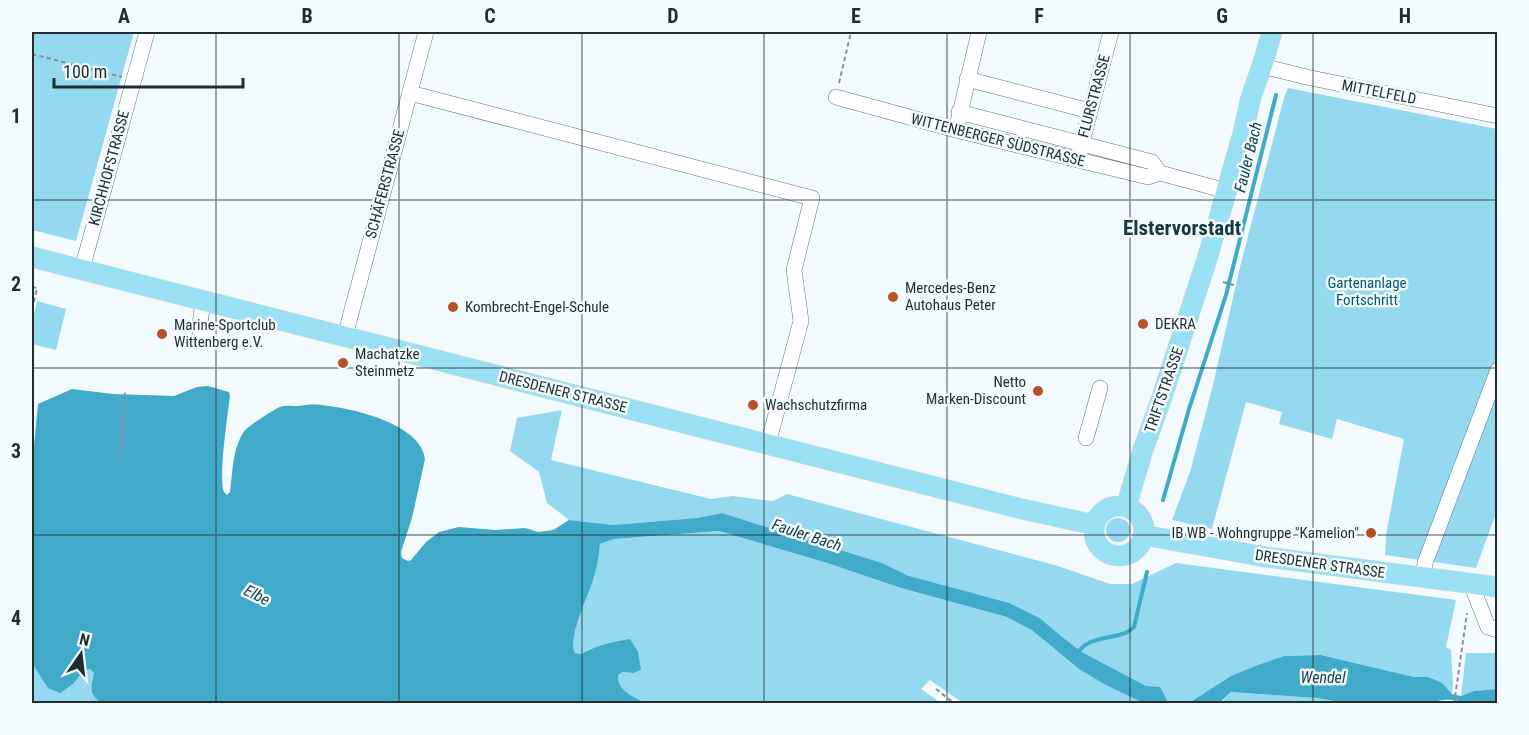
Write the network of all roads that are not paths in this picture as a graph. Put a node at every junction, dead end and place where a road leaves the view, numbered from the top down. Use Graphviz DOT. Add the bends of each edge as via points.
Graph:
graph roads {
  1 [pos="147,32"];
  2 [pos="426,32"];
  3 [pos="979,32"];
  4 [pos="1111,32"];
  5 [pos="1272,32"];
  6 [pos="1262,66"];
  7 [pos="967,79"];
  8 [pos="410,93"];
  9 [pos="836,97"];
  10 [pos="1090,111"];
  11 [pos="959,112"];
  12 [pos="1497,116"];
  13 [pos="956,130"];
  14 [pos="1081,144"];
  15 [pos="1078,160"];
  16 [pos="1160,173"];
  17 [pos="1227,191"];
  18 [pos="32,256"];
  19 [pos="82,269"];
  20 [pos="204,301"];
  21 [pos="345,336"];
  22 [pos="222,338"];
  23 [pos="1497,370"];
  24 [pos="1100,387"];
  25 [pos="1086,438"];
  26 [pos="768,444"];
  27 [pos="1126,507"];
  28 [pos="1095,525"];
  29 [pos="1143,535"];
  30 [pos="1423,578"];
  31 [pos="1471,584"];
  32 [pos="1497,587"];
  33 [pos="1497,630"];
  1 -- 19 [label="street, KIRCHHOFSTRASSE"];
  2 -- 8 [label="street, SCHÄFERSTRASSE"];
  3 -- 7 [label="street"];
  4 -- 10 [label="street, FLURSTRASSE"];
  5 -- 6 [label="main road, TRIFTSTRASSE"];
  6 -- 12 [label="street, MITTELFELD"];
  6 -- 17 [label="main road, TRIFTSTRASSE" via="1251,94"];
  7 -- 10 [label="street"];
  7 -- 11 [label="street"];
  8 -- 21 [label="street, SCHÄFERSTRASSE"];
  8 -- 26 [label="street" via="812,198 794,270 801,321"];
  9 -- 13 [label="street, WITTENBERGER SÜDSTRASSE"];
  10 -- 14 [label="street, FLURSTRASSE"];
  11 -- 13 [label="street"];
  11 -- 14 [label="street, WITTENBERGER SÜDSTRASSE"];
  13 -- 15 [label="street, WITTENBERGER SÜDSTRASSE"];
  14 -- 15 [label="street, FLURSTRASSE"];
  14 -- 16 [label="street, WITTENBERGER SÜDSTRASSE" via="1152,162"];
  15 -- 16 [label="street, WITTENBERGER SÜDSTRASSE" via="1148,177"];
  16 -- 17 [label="street, WITTENBERGER SÜDSTRASSE"];
  17 -- 27 [label="main road, TRIFTSTRASSE"];
  18 -- 19 [label="main road, DRESDENER STRASSE"];
  19 -- 20 [label="main road, DRESDENER STRASSE"];
  20 -- 21 [label="main road, DRESDENER STRASSE"];
  20 -- 22 [label="street" via="200,331"];
  21 -- 26 [label="main road, DRESDENER STRASSE"];
  23 -- 30 [label="street" via="1425,563"];
  24 -- 25 [label="street"];
  26 -- 28 [label="main road, DRESDENER STRASSE"];
  27 -- 28 [label="main road" via="1106,510"];
  27 -- 29 [label="main road" via="1138,514"];
  28 -- 29 [label="main road" via="1098,544 1114,555 1133,551"];
  29 -- 30 [label="main road, DRESDENER STRASSE"];
  30 -- 31 [label="main road, DRESDENER STRASSE"];
  31 -- 32 [label="main road, DRESDENER STRASSE"];
  31 -- 33 [label="street" via="1488,627"];
}
